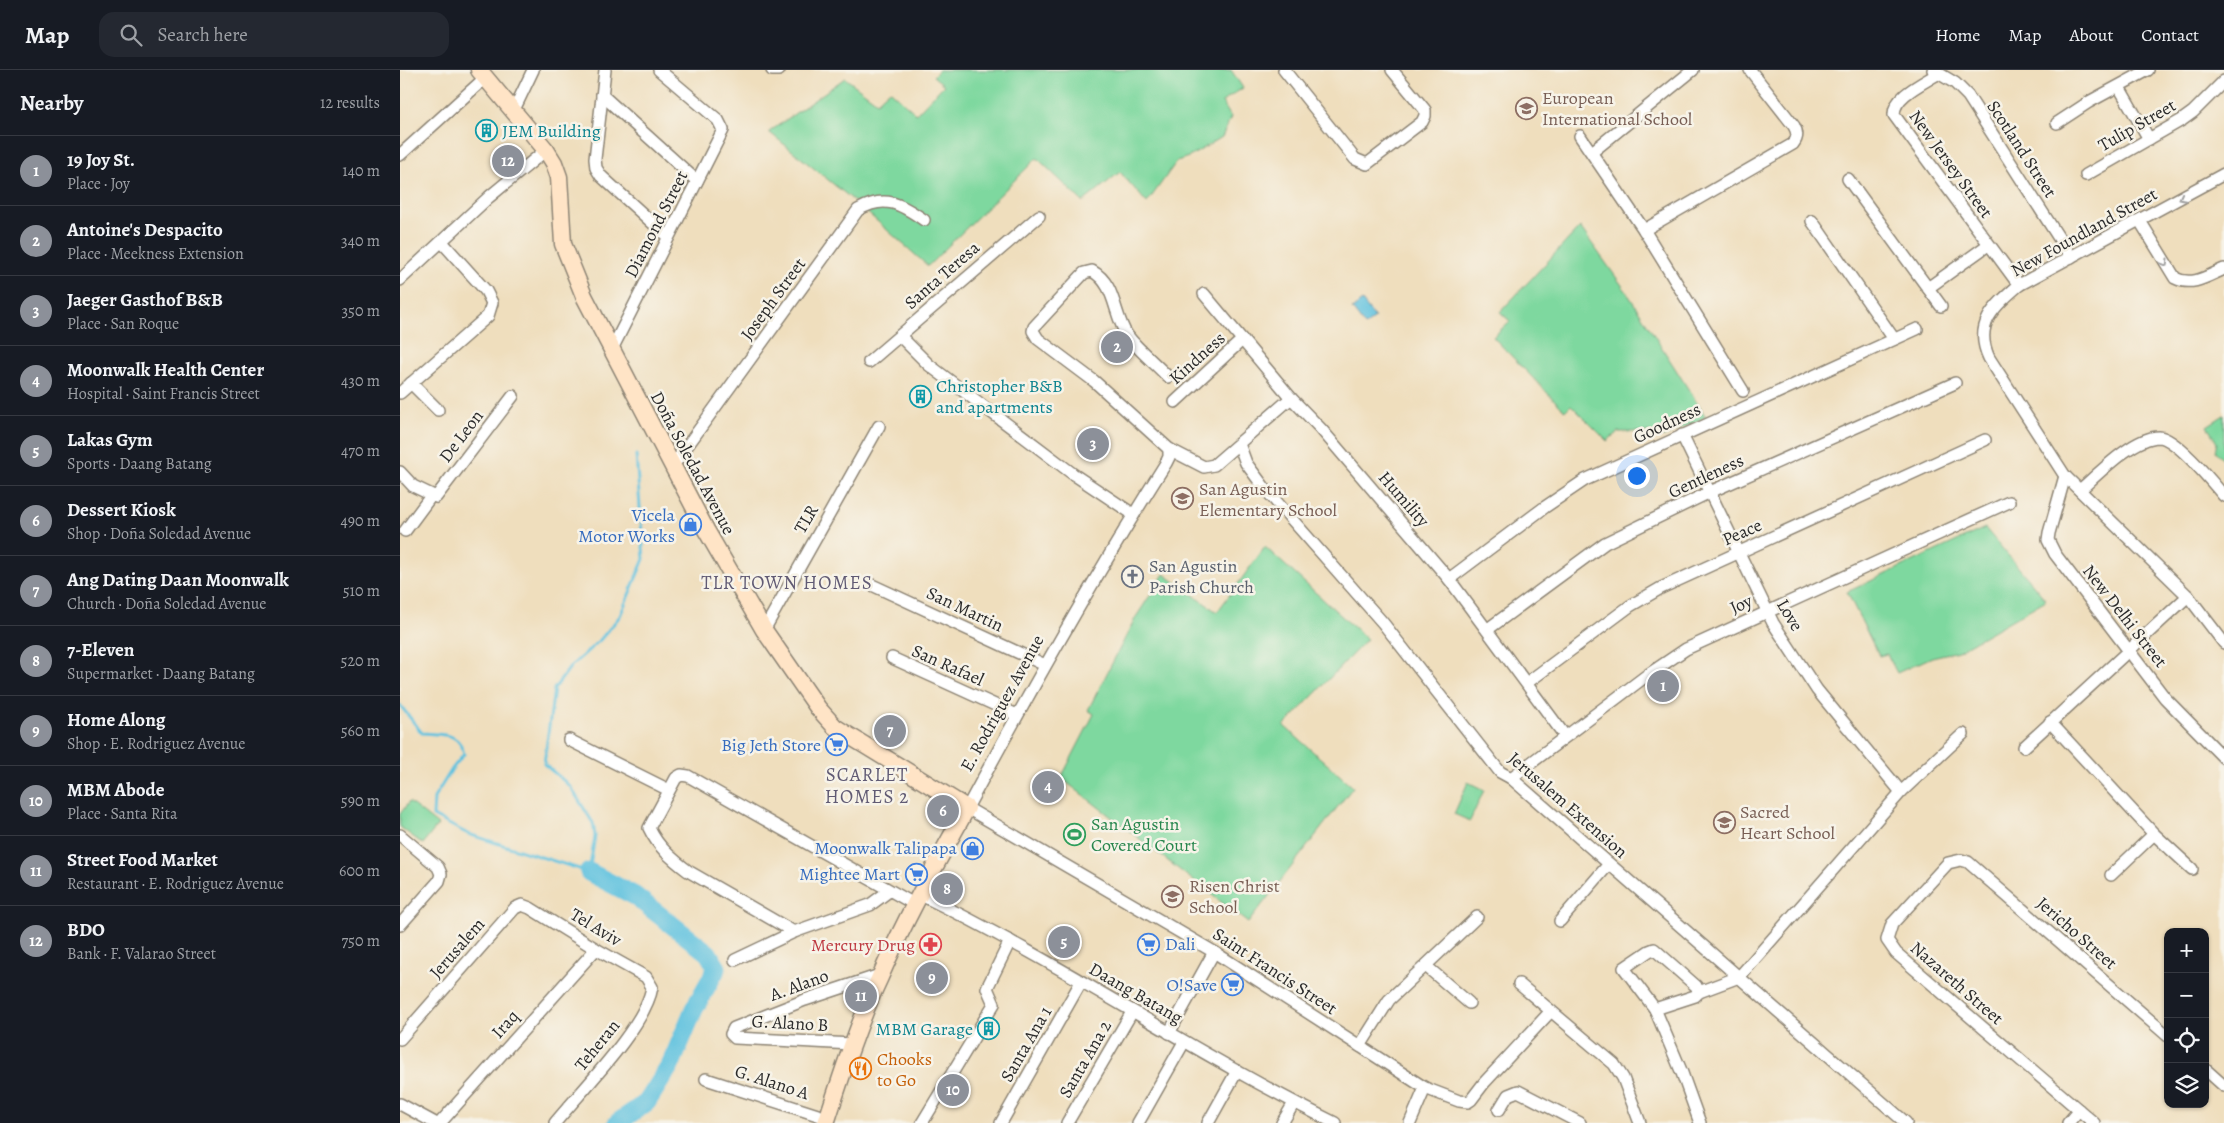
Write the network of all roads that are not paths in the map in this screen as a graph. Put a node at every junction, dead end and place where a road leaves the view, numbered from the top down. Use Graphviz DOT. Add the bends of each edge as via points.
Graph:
graph roads {
  1 [pos="533,70"];
  2 [pos="605,70"];
  3 [pos="659,70"];
  4 [pos="772,70"];
  5 [pos="779,70"];
  6 [pos="1284,70"];
  7 [pos="1392,70"];
  8 [pos="1693,70"];
  9 [pos="1750,70"];
  10 [pos="2148,70"];
  11 [pos="1936,72"];
  12 [pos="482,74"];
  13 [pos="2224,81"];
  14 [pos="2119,87"];
  15 [pos="602,95"];
  16 [pos="513,112"];
  17 [pos="2057,123"];
  18 [pos="1580,136"];
  19 [pos="2149,139"];
  20 [pos="546,150"];
  21 [pos="1592,152"];
  22 [pos="400,155"];
  23 [pos="2224,174"];
  24 [pos="2086,175"];
  25 [pos="1848,179"];
  26 [pos="697,181"];
  27 [pos="1039,216"];
  28 [pos="924,220"];
  29 [pos="1812,221"];
  30 [pos="2140,221"];
  31 [pos="1644,230"];
  32 [pos="668,237"];
  33 [pos="442,242"];
  34 [pos="1988,245"];
  35 [pos="2071,257"];
  36 [pos="2224,269"];
  37 [pos="400,280"];
  38 [pos="2019,285"];
  39 [pos="1928,288"];
  40 [pos="1204,294"];
  41 [pos="1941,306"];
  42 [pos="1917,329"];
  43 [pos="900,336"];
  44 [pos="1894,339"];
  45 [pos="1242,340"];
  46 [pos="615,344"];
  47 [pos="869,362"];
  48 [pos="1168,377"];
  49 [pos="411,383"];
  50 [pos="1955,383"];
  51 [pos="1743,390"];
  52 [pos="400,393"];
  53 [pos="513,396"];
  54 [pos="1291,398"];
  55 [pos="1176,402"];
  56 [pos="438,410"];
  57 [pos="879,426"];
  58 [pos="1682,435"];
  59 [pos="1985,440"];
  60 [pos="1239,444"];
  61 [pos="1169,449"];
  62 [pos="672,467"];
  63 [pos="400,472"];
  64 [pos="2065,476"];
  65 [pos="2080,490"];
  66 [pos="1710,492"];
  67 [pos="434,496"];
  68 [pos="2224,496"];
  69 [pos="2009,502"];
  70 [pos="1133,514"];
  71 [pos="405,531"];
  72 [pos="1738,553"];
  73 [pos="1450,579"];
  74 [pos="872,585"];
  75 [pos="2188,596"];
  76 [pos="1766,611"];
  77 [pos="1488,629"];
  78 [pos="764,630"];
  79 [pos="2224,643"];
  80 [pos="2130,650"];
  81 [pos="892,658"];
  82 [pos="1044,665"];
  83 [pos="1528,682"];
  84 [pos="1017,715"];
  85 [pos="2050,722"];
  86 [pos="1963,734"];
  87 [pos="1566,736"];
  88 [pos="569,740"];
  89 [pos="2024,747"];
  90 [pos="2224,758"];
  91 [pos="1511,778"];
  92 [pos="668,790"];
  93 [pos="1901,792"];
  94 [pos="967,808"];
  95 [pos="2154,834"];
  96 [pos="400,835"];
  97 [pos="1961,860"];
  98 [pos="1609,864"];
  99 [pos="2192,869"];
  100 [pos="2111,875"];
  101 [pos="889,890"];
  102 [pos="917,899"];
  103 [pos="522,906"];
  104 [pos="1477,917"];
  105 [pos="1560,921"];
  106 [pos="400,925"];
  107 [pos="794,932"];
  108 [pos="1010,941"];
  109 [pos="596,949"];
  110 [pos="1214,952"];
  111 [pos="735,960"];
  112 [pos="1427,967"];
  113 [pos="880,975"];
  114 [pos="1740,977"];
  115 [pos="650,982"];
  116 [pos="1081,982"];
  117 [pos="1519,984"];
  118 [pos="1699,992"];
  119 [pos="1469,1003"];
  120 [pos="1655,1009"];
  121 [pos="1551,1011"];
  122 [pos="1132,1012"];
  123 [pos="731,1032"];
  124 [pos="2164,1032"];
  125 [pos="1169,1033"];
  126 [pos="400,1039"];
  127 [pos="1184,1042"];
  128 [pos="852,1044"];
  129 [pos="1360,1046"];
  130 [pos="1237,1071"];
  131 [pos="2209,1073"];
  132 [pos="706,1079"];
  133 [pos="2224,1086"];
  134 [pos="1426,1088"];
  135 [pos="1294,1103"];
  136 [pos="400,1104"];
  137 [pos="1499,1110"];
  138 [pos="2079,1110"];
  139 [pos="826,1120"];
  140 [pos="922,1122"];
  141 [pos="435,1123"];
  142 [pos="440,1123"];
  143 [pos="555,1123"];
  144 [pos="1001,1123"];
  145 [pos="1067,1123"];
  146 [pos="1138,1123"];
  147 [pos="1208,1123"];
  148 [pos="1282,1123"];
  149 [pos="1335,1123"];
  150 [pos="1410,1123"];
  151 [pos="1580,1123"];
  152 [pos="1640,1123"];
  153 [pos="1700,1123"];
  154 [pos="1906,1123"];
  155 [pos="2068,1123"];
  156 [pos="2094,1123"];
  1 -- 16 [label="street"];
  2 -- 15 [label="street"];
  3 -- 26 [label="street, Diamond Street" via="723,126 722,134"];
  4 -- 5 [label="street"];
  6 -- 7 [label="street" via="1355,159 1368,164 1422,122 1425,116 1425,110"];
  8 -- 21 [label="street"];
  9 -- 31 [label="street" via="1794,126 1798,136 1796,140"];
  10 -- 14 [label="street"];
  11 -- 34 [label="street, New Jersey Street" via="1900,100 1894,115"];
  11 -- 35 [label="street, Scotland Street" via="1955,83 1968,96"];
  12 -- 16 [label="main road, Doña Soledad Avenue"];
  12 -- 22 [label="street"];
  13 -- 19 [label="street, Tulip Street" via="2193,112"];
  14 -- 17 [label="street"];
  14 -- 19 [label="street"];
  15 -- 26 [label="street"];
  15 -- 32 [label="street" via="594,160 596,168"];
  16 -- 20 [label="main road, Doña Soledad Avenue"];
  18 -- 21 [label="street"];
  19 -- 24 [label="street, Tulip Street"];
  20 -- 33 [label="street" via="489,197"];
  20 -- 46 [label="main road, Doña Soledad Avenue" via="559,177 562,230 568,261"];
  21 -- 31 [label="street"];
  23 -- 30 [label="street, New Foundland Street, one-way"];
  25 -- 39 [label="street"];
  26 -- 32 [label="street, Diamond Street"];
  27 -- 43 [label="street, Santa Teresa"];
  28 -- 62 [label="street, Joseph Street" via="903,205 888,201 868,204 858,210"];
  29 -- 44 [label="street"];
  30 -- 35 [label="street, New Foundland Street"];
  30 -- 36 [label="street, one-way" via="2175,278 2193,282"];
  31 -- 51 [label="street"];
  32 -- 46 [label="street, Diamond Street"];
  33 -- 37 [label="street"];
  33 -- 49 [label="street" via="486,291 492,304 488,316"];
  34 -- 38 [label="street, New Jersey Street"];
  34 -- 39 [label="street"];
  35 -- 38 [label="street, New Foundland Street"];
  38 -- 64 [label="street, New Foundland Street" via="1989,317 1983,330 1984,346 1988,358"];
  39 -- 41 [label="street"];
  40 -- 45 [label="street, Humility"];
  42 -- 44 [label="street, Goodness"];
  43 -- 47 [label="street, Santa Teresa"];
  43 -- 70 [label="street" via="937,371 1073,474"];
  44 -- 58 [label="street, Goodness"];
  45 -- 54 [label="street, Humility"];
  45 -- 55 [label="street, Kindness"];
  46 -- 62 [label="main road, Doña Soledad Avenue"];
  48 -- 61 [label="street" via="1127,335 1108,287 1092,270 1084,273 1036,323 1033,331 1038,339 1094,381"];
  49 -- 52 [label="street"];
  49 -- 56 [label="street"];
  50 -- 66 [label="street, Gentleness"];
  53 -- 67 [label="street, De Leon"];
  54 -- 60 [label="street"];
  54 -- 73 [label="street, Humility"];
  57 -- 78 [label="street, TLR"];
  58 -- 66 [label="street, Love"];
  58 -- 73 [label="street, Goodness" via="1585,480"];
  59 -- 72 [label="street, Peace"];
  60 -- 61 [label="street" via="1208,468"];
  60 -- 91 [label="street, Jerusalem Extension" via="1246,463 1266,490 1383,624 1500,772"];
  61 -- 70 [label="street, E. Rodriguez Avenue" via="1166,463"];
  62 -- 78 [label="main road, Doña Soledad Avenue"];
  63 -- 67 [label="street" via="413,486"];
  64 -- 65 [label="street, New Foundland Street"];
  64 -- 80 [label="street, New Delhi Street" via="2049,533 2051,547"];
  65 -- 68 [label="street" via="2118,456 2147,440 2160,438 2171,441"];
  65 -- 75 [label="street, New Foundland Street"];
  66 -- 72 [label="street, Love"];
  66 -- 77 [label="street, Gentleness" via="1605,543"];
  67 -- 71 [label="street, De Leon"];
  69 -- 76 [label="street, Joy"];
  70 -- 82 [label="street, E. Rodriguez Avenue"];
  72 -- 76 [label="street, Love"];
  72 -- 83 [label="street, Peace" via="1644,597"];
  73 -- 77 [label="street, Humility"];
  74 -- 82 [label="street, San Martin"];
  75 -- 79 [label="street, New Foundland Street"];
  75 -- 80 [label="street"];
  76 -- 87 [label="street, Joy" via="1686,649"];
  76 -- 93 [label="street, Love" via="1817,690"];
  77 -- 83 [label="street, Humility"];
  78 -- 94 [label="main road, Doña Soledad Avenue" via="818,708 836,727"];
  80 -- 85 [label="street"];
  80 -- 90 [label="street, New Delhi Street" via="2165,698"];
  81 -- 84 [label="street, San Rafael"];
  82 -- 84 [label="street, E. Rodriguez Avenue"];
  83 -- 87 [label="street, Humility"];
  84 -- 94 [label="street, E. Rodriguez Avenue"];
  85 -- 89 [label="street"];
  85 -- 95 [label="street"];
  86 -- 93 [label="street"];
  87 -- 91 [label="street, Joy"];
  88 -- 92 [label="street"];
  91 -- 98 [label="street, Jerusalem Extension"];
  92 -- 101 [label="street, Daang Batang" via="676,778 688,776"];
  92 -- 107 [label="street" via="649,828 659,846 688,871"];
  93 -- 114 [label="street"];
  94 -- 102 [label="main road, E. Rodriguez Avenue"];
  94 -- 110 [label="street, Saint Francis Street"];
  95 -- 99 [label="street"];
  95 -- 100 [label="street"];
  96 -- 106 [label="street" via="438,867 441,874 439,881"];
  97 -- 124 [label="street, Jericho Street" via="1975,867"];
  97 -- 138 [label="street, Nazareth Street" via="1948,864 1892,924 1887,940 1890,947"];
  98 -- 105 [label="street"];
  98 -- 114 [label="street, Jerusalem Extension"];
  101 -- 102 [label="street, Daang Batang"];
  101 -- 107 [label="street" via="870,905"];
  102 -- 108 [label="street, Daang Batang"];
  102 -- 113 [label="main road, E. Rodriguez Avenue"];
  103 -- 109 [label="street, Tel Aviv"];
  103 -- 126 [label="street, Jerusalem" via="515,908"];
  104 -- 112 [label="street"];
  107 -- 111 [label="street"];
  108 -- 116 [label="street, Daang Batang"];
  108 -- 140 [label="street" via="987,988 994,1004"];
  109 -- 115 [label="street, Tel Aviv"];
  109 -- 142 [label="street, Iraq"];
  110 -- 125 [label="street"];
  110 -- 129 [label="street, Saint Francis Street"];
  112 -- 119 [label="street"];
  112 -- 129 [label="street" via="1389,1000"];
  113 -- 123 [label="street, A. Alano" via="806,1000 734,1028"];
  113 -- 128 [label="main road, E. Rodriguez Avenue"];
  114 -- 118 [label="street"];
  114 -- 154 [label="street, Jerusalem Extension"];
  115 -- 143 [label="street, Teheran" via="650,996 633,1028"];
  116 -- 122 [label="street, Daang Batang"];
  116 -- 144 [label="street, Santa Ana 1"];
  117 -- 121 [label="street"];
  118 -- 120 [label="street"];
  118 -- 120 [label="street" via="1660,952 1652,950 1624,968"];
  120 -- 153 [label="street"];
  121 -- 134 [label="street, Saint Francis Street" via="1468,1102"];
  121 -- 152 [label="street" via="1620,1070"];
  122 -- 125 [label="street, Daang Batang"];
  122 -- 145 [label="street, Santa Ana 2"];
  123 -- 128 [label="street, G. Alano B" via="735,1038"];
  125 -- 127 [label="street, Daang Batang"];
  127 -- 130 [label="street, Daang Batang"];
  127 -- 146 [label="street"];
  128 -- 139 [label="main road, E. Rodriguez Avenue"];
  129 -- 134 [label="street, Saint Francis Street"];
  130 -- 135 [label="street, Daang Batang"];
  130 -- 147 [label="street"];
  131 -- 133 [label="street"];
  132 -- 139 [label="street, G. Alano A"];
  134 -- 150 [label="street"];
  135 -- 148 [label="street"];
  135 -- 149 [label="street, Daang Batang"];
  136 -- 141 [label="street"];
  137 -- 151 [label="street" via="1508,1095 1518,1092"];
  138 -- 155 [label="street"];
  138 -- 156 [label="street, Nazareth Street"];
}
